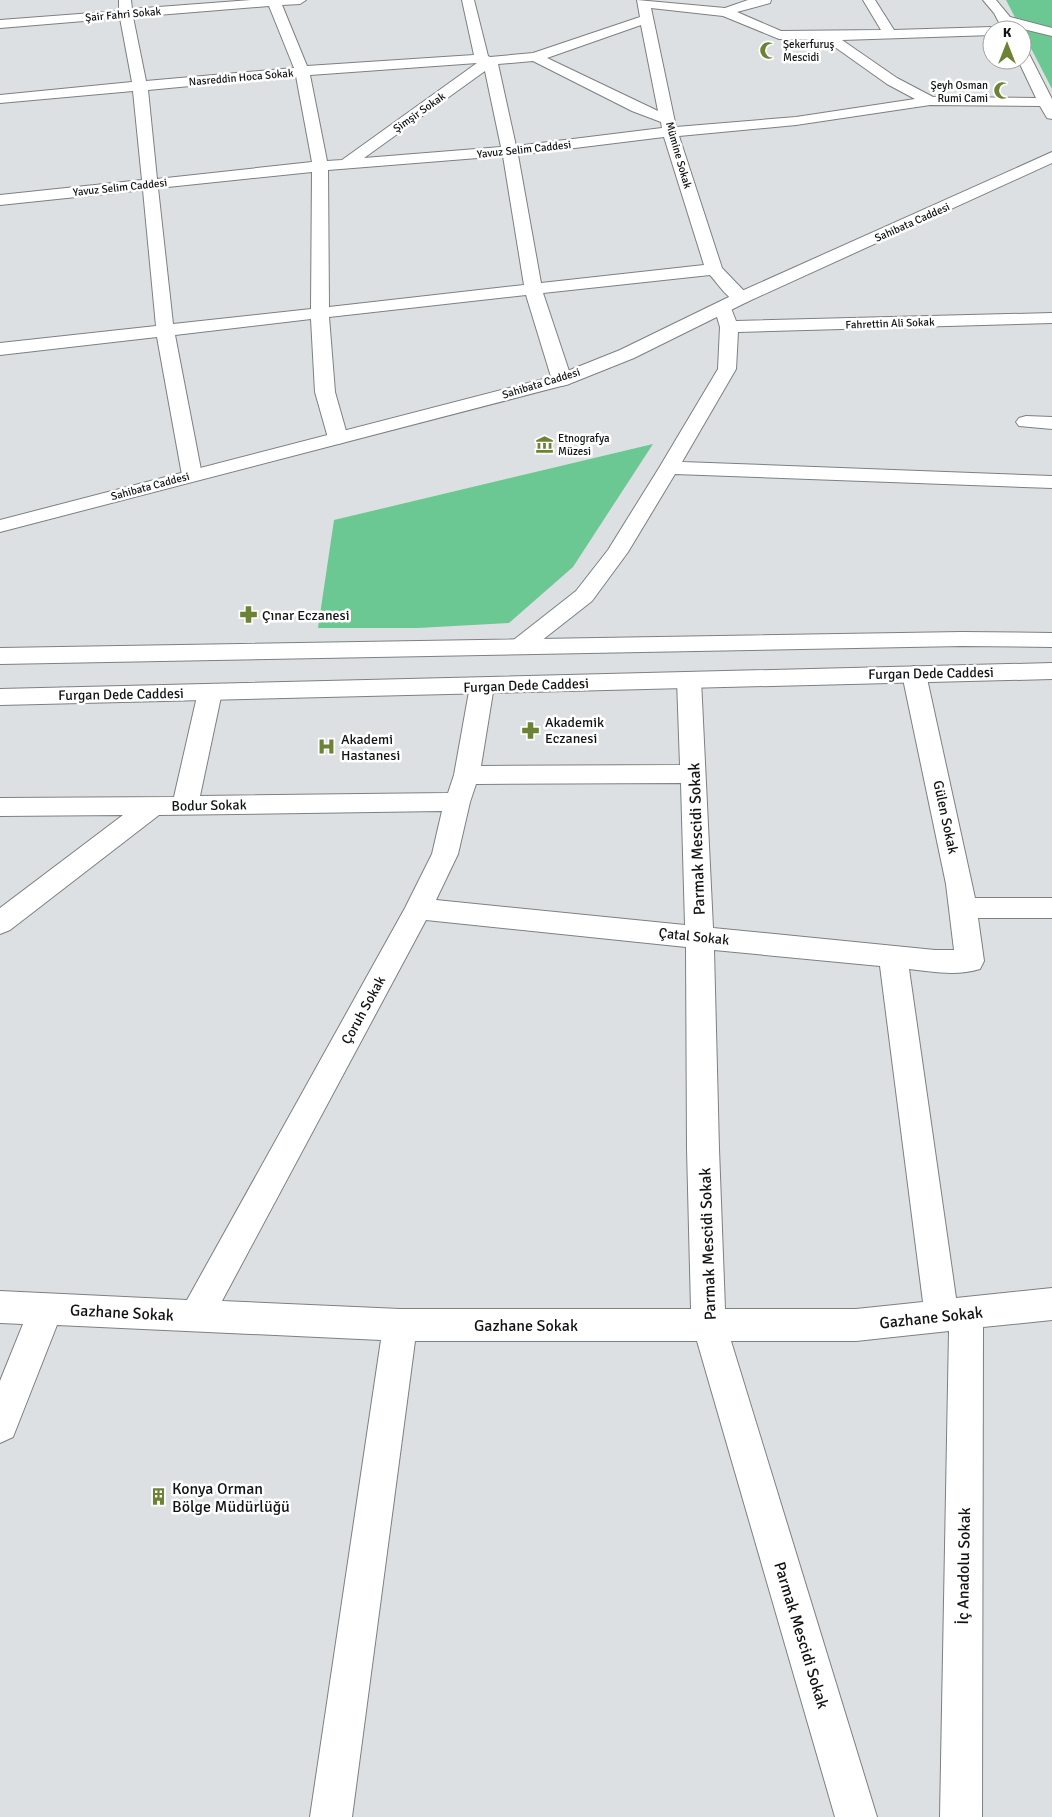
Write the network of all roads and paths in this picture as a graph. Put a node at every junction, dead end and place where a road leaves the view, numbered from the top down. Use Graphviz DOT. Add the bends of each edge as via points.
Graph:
graph roads {
  1 [pos="300,0"];
  2 [pos="468,0"];
  3 [pos="765,0"];
  4 [pos="869,0"];
  5 [pos="989,0"];
  6 [pos="274,1"];
  7 [pos="125,7"];
  8 [pos="644,7"];
  9 [pos="726,12"];
  10 [pos="1004,20"];
  11 [pos="0,24"];
  12 [pos="1032,29"];
  13 [pos="982,31"];
  14 [pos="1052,32"];
  15 [pos="890,34"];
  16 [pos="828,36"];
  17 [pos="535,57"];
  18 [pos="486,60"];
  19 [pos="1030,70"];
  20 [pos="302,71"];
  21 [pos="140,86"];
  22 [pos="0,99"];
  23 [pos="930,101"];
  24 [pos="1049,109"];
  25 [pos="669,126"];
  26 [pos="510,151"];
  27 [pos="1052,157"];
  28 [pos="347,163"];
  29 [pos="320,166"];
  30 [pos="151,183"];
  31 [pos="0,200"];
  32 [pos="714,269"];
  33 [pos="533,289"];
  34 [pos="732,303"];
  35 [pos="320,312"];
  36 [pos="1052,318"];
  37 [pos="729,327"];
  38 [pos="165,330"];
  39 [pos="0,349"];
  40 [pos="562,380"];
  41 [pos="1026,422"];
  42 [pos="1052,423"];
  43 [pos="338,438"];
  44 [pos="669,468"];
  45 [pos="192,475"];
  46 [pos="1052,482"];
  47 [pos="0,526"];
  48 [pos="1052,640"];
  49 [pos="519,648"];
  50 [pos="0,656"];
  51 [pos="1052,671"];
  52 [pos="914,674"];
  53 [pos="689,680"];
  54 [pos="482,686"];
  55 [pos="210,692"];
  56 [pos="0,697"];
  57 [pos="694,774"];
  58 [pos="467,775"];
  59 [pos="457,802"];
  60 [pos="152,806"];
  61 [pos="185,806"];
  62 [pos="0,807"];
  63 [pos="963,908"];
  64 [pos="1052,908"];
  65 [pos="418,909"];
  66 [pos="0,923"];
  67 [pos="700,937"];
  68 [pos="893,957"];
  69 [pos="970,961"];
  70 [pos="1052,1304"];
  71 [pos="0,1307"];
  72 [pos="46,1309"];
  73 [pos="954,1315"];
  74 [pos="196,1316"];
  75 [pos="400,1325"];
  76 [pos="709,1325"];
  77 [pos="0,1425"];
  78 [pos="331,1817"];
  79 [pos="856,1817"];
  80 [pos="961,1817"];
  1 -- 6 [label="street, Şair Fahri Sokak"];
  2 -- 18 [label="street"];
  3 -- 9 [label="street"];
  4 -- 15 [label="street"];
  5 -- 10 [label="street"];
  6 -- 7 [label="street, Şair Fahri Sokak"];
  6 -- 20 [label="street"];
  7 -- 11 [label="street, Şair Fahri Sokak"];
  7 -- 21 [label="street"];
  8 -- 9 [label="street"];
  8 -- 17 [label="street, Nasreddin Hoca Sokak"];
  8 -- 25 [label="street, Mümine Sokak"];
  9 -- 16 [label="street" via="780,35"];
  12 -- 14 [label="street"];
  13 -- 15 [label="street"];
  15 -- 16 [label="street"];
  16 -- 23 [label="street" via="892,81"];
  17 -- 18 [label="street, Nasreddin Hoca Sokak"];
  17 -- 25 [label="street"];
  18 -- 20 [label="street, Nasreddin Hoca Sokak"];
  18 -- 26 [label="street"];
  18 -- 28 [label="street, Şimşir Sokak"];
  19 -- 24 [label="street"];
  20 -- 21 [label="street, Nasreddin Hoca Sokak"];
  20 -- 29 [label="street"];
  21 -- 22 [label="street, Nasreddin Hoca Sokak"];
  21 -- 30 [label="street"];
  23 -- 24 [label="street, Yavuz Selim Caddesi"];
  23 -- 25 [label="street, Yavuz Selim Caddesi" via="796,121"];
  25 -- 26 [label="street, Yavuz Selim Caddesi"];
  25 -- 32 [label="street, Mümine Sokak"];
  26 -- 28 [label="street, Yavuz Selim Caddesi"];
  26 -- 33 [label="street"];
  27 -- 34 [label="street, Sahibata Caddesi"];
  28 -- 29 [label="street, Yavuz Selim Caddesi"];
  29 -- 30 [label="street, Yavuz Selim Caddesi"];
  29 -- 35 [label="street"];
  30 -- 31 [label="street, Yavuz Selim Caddesi"];
  30 -- 38 [label="street"];
  32 -- 33 [label="street"];
  32 -- 34 [label="street, Mümine Sokak"];
  33 -- 35 [label="street"];
  33 -- 40 [label="street"];
  34 -- 37 [label="street"];
  34 -- 40 [label="street, Sahibata Caddesi" via="627,354"];
  35 -- 38 [label="street"];
  35 -- 43 [label="street" via="324,392"];
  36 -- 37 [label="street, Fahrettin Ali Sokak"];
  37 -- 44 [label="street" via="728,369"];
  38 -- 39 [label="street"];
  38 -- 45 [label="street"];
  40 -- 43 [label="street, Sahibata Caddesi"];
  41 -- 42 [label="street"];
  43 -- 45 [label="street, Sahibata Caddesi"];
  44 -- 46 [label="street"];
  44 -- 49 [label="street" via="617,552 584,596"];
  45 -- 47 [label="street, Sahibata Caddesi"];
  48 -- 49 [label="street" via="952,639"];
  49 -- 50 [label="street"];
  51 -- 52 [label="street, Furgan Dede Caddesi"];
  52 -- 53 [label="street, Furgan Dede Caddesi"];
  52 -- 63 [label="street, Gülen Sokak"];
  53 -- 54 [label="street, Furgan Dede Caddesi"];
  53 -- 57 [label="street, Parmak Mescidi Sokak"];
  54 -- 55 [label="street, Furgan Dede Caddesi"];
  54 -- 58 [label="street, Çoruh Sokak"];
  55 -- 56 [label="street, Furgan Dede Caddesi"];
  55 -- 61 [label="street"];
  57 -- 58 [label="street"];
  57 -- 67 [label="street, Parmak Mescidi Sokak"];
  58 -- 59 [label="street, Çoruh Sokak"];
  59 -- 61 [label="street, Bodur Sokak"];
  59 -- 65 [label="street, Çoruh Sokak" via="445,854"];
  60 -- 61 [label="street, Bodur Sokak"];
  60 -- 62 [label="street"];
  60 -- 66 [label="street, Bodur Sokak"];
  63 -- 64 [label="street"];
  63 -- 69 [label="street, Gülen Sokak"];
  65 -- 67 [label="street, Çatal Sokak"];
  65 -- 74 [label="street, Çoruh Sokak"];
  67 -- 68 [label="street, Çatal Sokak"];
  67 -- 76 [label="street, Parmak Mescidi Sokak"];
  68 -- 69 [label="street, Çatal Sokak"];
  68 -- 73 [label="street, İç Anadolu Sokak"];
  70 -- 73 [label="street, Gazhane Sokak"];
  71 -- 72 [label="street, Gazhane Sokak"];
  72 -- 74 [label="street, Gazhane Sokak"];
  72 -- 77 [label="street"];
  73 -- 76 [label="street, Gazhane Sokak" via="856,1325"];
  73 -- 80 [label="street, İç Anadolu Sokak"];
  74 -- 75 [label="street, Gazhane Sokak"];
  75 -- 76 [label="street, Gazhane Sokak"];
  75 -- 78 [label="street"];
  76 -- 79 [label="street, Parmak Mescidi Sokak"];
}
